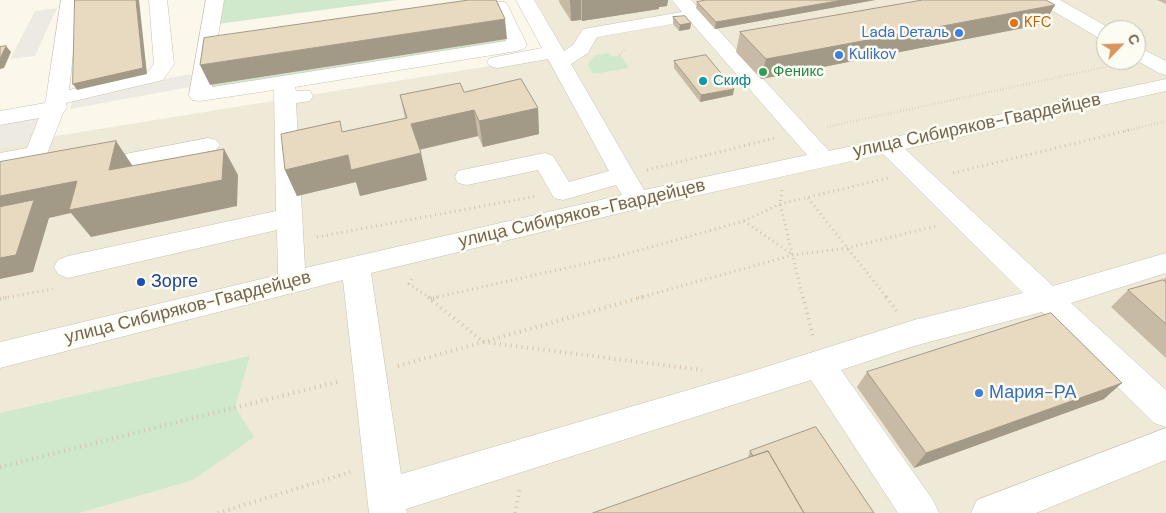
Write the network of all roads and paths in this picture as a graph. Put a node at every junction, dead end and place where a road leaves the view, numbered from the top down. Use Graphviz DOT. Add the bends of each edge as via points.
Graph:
graph roads {
  1 [pos="70,0"];
  2 [pos="158,0"];
  3 [pos="215,0"];
  4 [pos="1047,0"];
  5 [pos="526,1"];
  6 [pos="500,6"];
  7 [pos="688,8"];
  8 [pos="441,15"];
  9 [pos="1096,28"];
  10 [pos="245,44"];
  11 [pos="625,49"];
  12 [pos="206,50"];
  13 [pos="620,55"];
  14 [pos="557,57"];
  15 [pos="1146,58"];
  16 [pos="1096,65"];
  17 [pos="1166,69"];
  18 [pos="1166,85"];
  19 [pos="285,90"];
  20 [pos="56,103"];
  21 [pos="0,118"];
  22 [pos="1166,121"];
  23 [pos="800,133"];
  24 [pos="752,143"];
  25 [pos="887,145"];
  26 [pos="208,146"];
  27 [pos="824,160"];
  28 [pos="0,162"];
  29 [pos="74,172"];
  30 [pos="774,172"];
  31 [pos="624,175"];
  32 [pos="467,177"];
  33 [pos="924,180"];
  34 [pos="808,198"];
  35 [pos="638,200"];
  36 [pos="780,204"];
  37 [pos="288,218"];
  38 [pos="964,219"];
  39 [pos="408,220"];
  40 [pos="744,221"];
  41 [pos="847,248"];
  42 [pos="413,252"];
  43 [pos="793,255"];
  44 [pos="1166,262"];
  45 [pos="68,267"];
  46 [pos="356,267"];
  47 [pos="292,283"];
  48 [pos="431,299"];
  49 [pos="1046,299"];
  50 [pos="914,333"];
  51 [pos="482,342"];
  52 [pos="0,355"];
  53 [pos="819,365"];
  54 [pos="706,371"];
  55 [pos="370,374"];
  56 [pos="1166,412"];
  57 [pos="1166,444"];
  58 [pos="381,462"];
  59 [pos="0,467"];
  60 [pos="387,505"];
  61 [pos="218,513"];
  62 [pos="920,513"];
  63 [pos="990,513"];
  1 -- 20 [label="street"];
  2 -- 20 [label="street" via="164,64 156,76"];
  3 -- 12 [label="street"];
  4 -- 9 [label="street"];
  5 -- 6 [label="street"];
  5 -- 14 [label="street"];
  6 -- 8 [label="street"];
  6 -- 19 [label="street" via="517,45"];
  7 -- 14 [label="street" via="593,32 581,48"];
  7 -- 23 [label="street"];
  10 -- 12 [label="street"];
  11 -- 13 [label="path"];
  12 -- 19 [label="street" via="200,95"];
  14 -- 19 [label="street"];
  14 -- 31 [label="street"];
  15 -- 17 [label="street"];
  16 -- 23 [label="path"];
  18 -- 25 [label="street, улица Сибиряков-Гвардейцев"];
  19 -- 37 [label="street"];
  20 -- 21 [label="street"];
  20 -- 28 [label="street" via="37,154"];
  22 -- 33 [label="path"];
  23 -- 24 [label="path"];
  23 -- 27 [label="street"];
  24 -- 30 [label="path"];
  24 -- 31 [label="path"];
  25 -- 27 [label="street, улица Сибиряков-Гвардейцев"];
  25 -- 33 [label="street"];
  26 -- 29 [label="street"];
  27 -- 30 [label="street, улица Сибиряков-Гвардейцев"];
  30 -- 35 [label="street, улица Сибиряков-Гвардейцев"];
  30 -- 36 [label="path" via="782,185"];
  31 -- 32 [label="street" via="563,192 545,161"];
  31 -- 35 [label="street"];
  33 -- 34 [label="path" via="891,177"];
  33 -- 38 [label="street"];
  34 -- 36 [label="path"];
  34 -- 41 [label="path"];
  35 -- 42 [label="street, улица Сибиряков-Гвардейцев"];
  36 -- 40 [label="path"];
  36 -- 43 [label="path"];
  37 -- 45 [label="street"];
  37 -- 47 [label="street"];
  38 -- 41 [label="path"];
  38 -- 49 [label="street"];
  39 -- 42 [label="path"];
  40 -- 43 [label="path"];
  40 -- 48 [label="path" via="615,257"];
  41 -- 43 [label="path"];
  41 -- 50 [label="path"];
  42 -- 46 [label="street, улица Сибиряков-Гвардейцев"];
  42 -- 48 [label="path" via="416,271 409,284"];
  43 -- 51 [label="path"];
  43 -- 53 [label="path"];
  44 -- 49 [label="street"];
  46 -- 47 [label="street, улица Сибиряков-Гвардейцев"];
  46 -- 55 [label="street"];
  47 -- 52 [label="street, улица Сибиряков-Гвардейцев"];
  48 -- 51 [label="path"];
  49 -- 50 [label="street"];
  49 -- 56 [label="street"];
  50 -- 53 [label="street"];
  51 -- 54 [label="path"];
  51 -- 55 [label="path"];
  53 -- 60 [label="street"];
  53 -- 62 [label="street"];
  55 -- 58 [label="street"];
  55 -- 59 [label="path"];
  57 -- 63 [label="street"];
  58 -- 60 [label="street"];
  58 -- 61 [label="path"];
}
